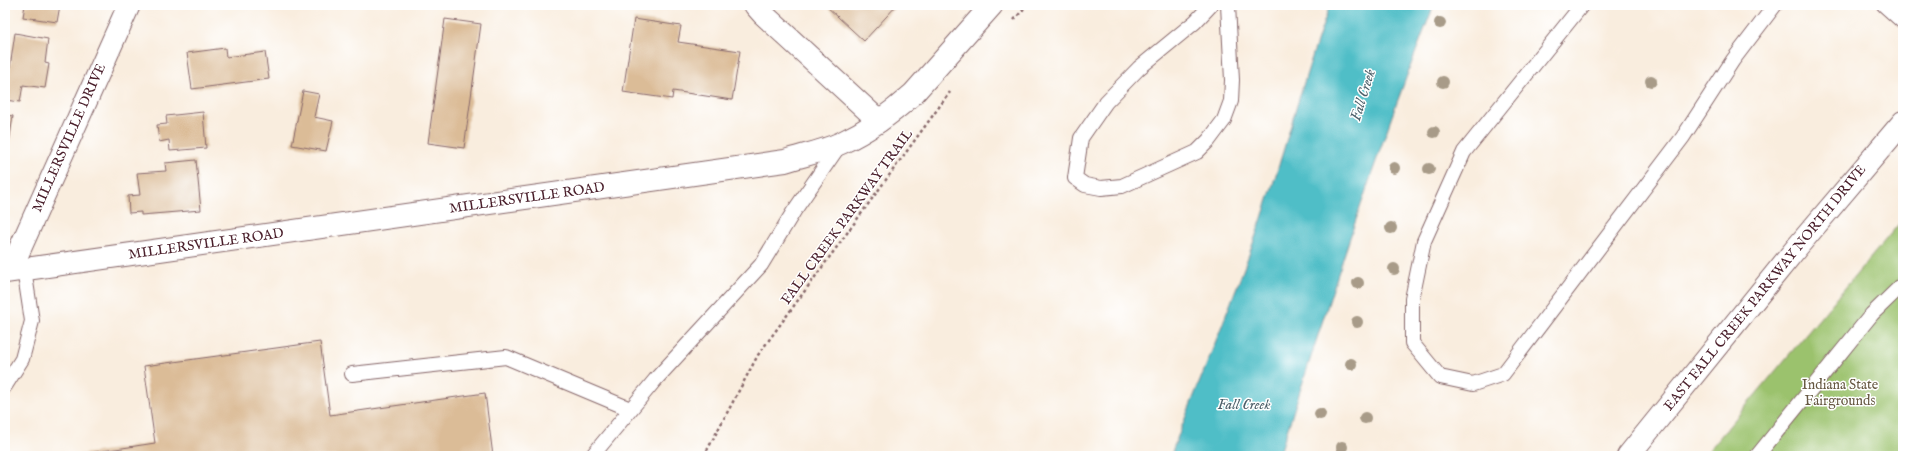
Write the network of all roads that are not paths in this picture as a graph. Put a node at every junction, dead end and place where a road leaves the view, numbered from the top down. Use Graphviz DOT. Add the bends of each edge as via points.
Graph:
graph roads {
  1 [pos="129,5"];
  2 [pos="755,5"];
  3 [pos="992,5"];
  4 [pos="1211,5"];
  5 [pos="1228,5"];
  6 [pos="1582,5"];
  7 [pos="1775,5"];
  8 [pos="1884,5"];
  9 [pos="1903,22"];
  10 [pos="879,120"];
  11 [pos="1903,122"];
  12 [pos="841,143"];
  13 [pos="13,271"];
  14 [pos="1903,284"];
  15 [pos="352,374"];
  16 [pos="5,386"];
  17 [pos="630,409"];
  18 [pos="592,456"];
  19 [pos="1628,456"];
  20 [pos="1757,456"];
  1 -- 13 [label="street, MILLERSVILLE DRIVE"];
  2 -- 10 [label="street"];
  3 -- 10 [label="street, MILLERSVILLE ROAD" via="913,94"];
  4 -- 5 [label="lane" via="1195,22 1139,68 1106,102 1081,138 1075,178 1085,185 1101,188 1122,186 1198,152 1209,140 1224,120 1230,101 1232,80"];
  6 -- 7 [label="lane" via="1464,152 1424,241 1412,300 1412,343 1440,377 1473,384 1503,374 1683,137 1733,60"];
  8 -- 9 [label="lane"];
  10 -- 12 [label="street, MILLERSVILLE ROAD"];
  11 -- 19 [label="street, EAST FALL CREEK PARKWAY NORTH DRIVE" via="1798,246"];
  12 -- 13 [label="street, MILLERSVILLE ROAD" via="785,161 755,166"];
  12 -- 17 [label="lane" via="794,211 762,265"];
  13 -- 16 [label="lane" via="32,322 22,359"];
  14 -- 20 [label="lane" via="1872,314"];
  15 -- 17 [label="lane" via="506,357"];
  17 -- 18 [label="lane"];
}
